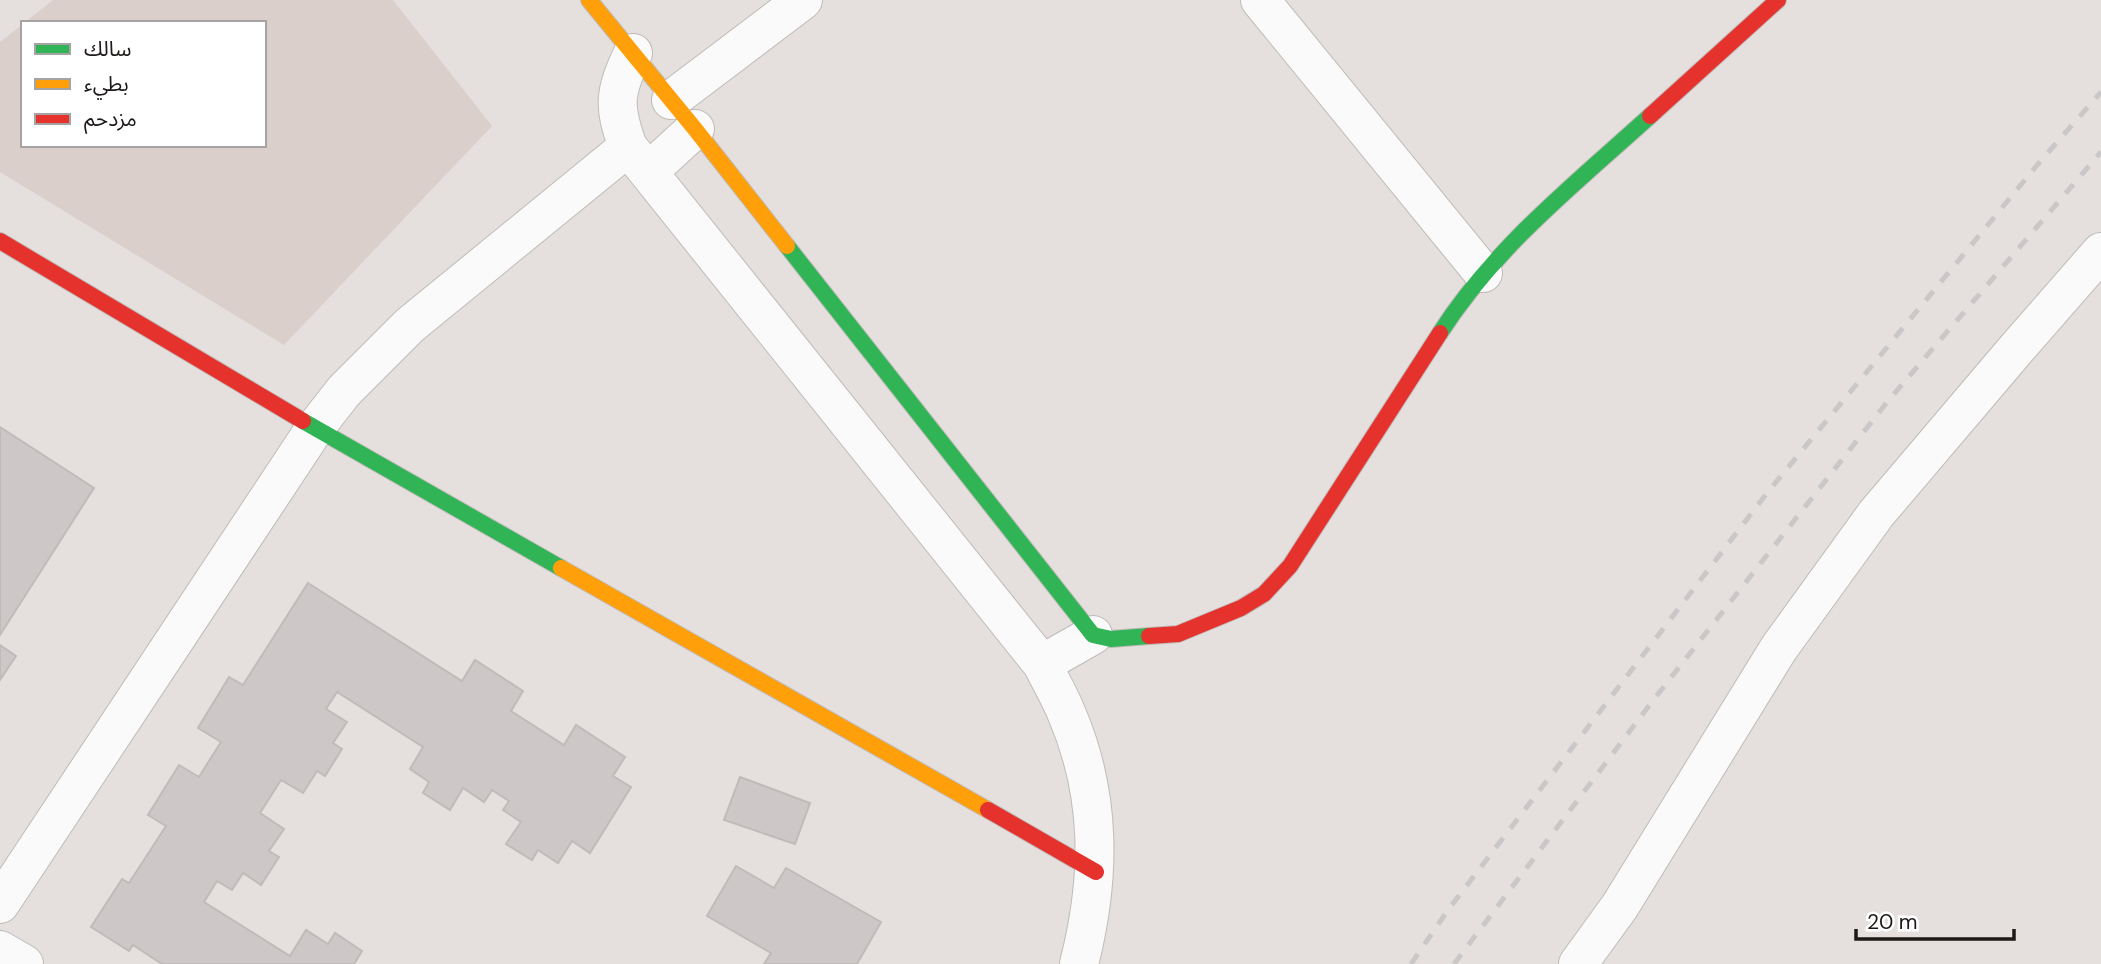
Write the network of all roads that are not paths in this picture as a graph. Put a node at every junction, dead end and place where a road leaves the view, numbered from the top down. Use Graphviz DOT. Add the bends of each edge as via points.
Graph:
graph roads {
  1 [pos="589,0"];
  2 [pos="803,0"];
  3 [pos="1260,0"];
  4 [pos="1778,0"];
  5 [pos="633,53"];
  6 [pos="671,100"];
  7 [pos="695,129"];
  8 [pos="638,159"];
  9 [pos="0,242"];
  10 [pos="2101,252"];
  11 [pos="1483,273"];
  12 [pos="315,428"];
  13 [pos="1093,635"];
  14 [pos="1042,664"];
  15 [pos="1096,872"];
  16 [pos="0,904"];
  17 [pos="0,950"];
  18 [pos="24,964"];
  19 [pos="1079,964"];
  20 [pos="1578,964"];
  1 -- 5 [label="street"];
  2 -- 6 [label="street"];
  3 -- 11 [label="street"];
  4 -- 11 [label="street"];
  5 -- 6 [label="street"];
  5 -- 8 [label="street" via="617,96 618,118"];
  6 -- 7 [label="street"];
  7 -- 8 [label="street"];
  7 -- 13 [label="street"];
  8 -- 12 [label="street" via="410,325 344,391"];
  8 -- 14 [label="street"];
  9 -- 12 [label="street"];
  10 -- 20 [label="street" via="1876,514 1779,648 1620,906"];
  11 -- 13 [label="street" via="1457,306 1290,566 1264,594 1178,634 1111,639"];
  12 -- 15 [label="street"];
  12 -- 16 [label="street"];
  13 -- 14 [label="street"];
  14 -- 15 [label="street" via="1066,712 1084,764 1094,818"];
  15 -- 19 [label="street"];
  17 -- 18 [label="street"];
}
